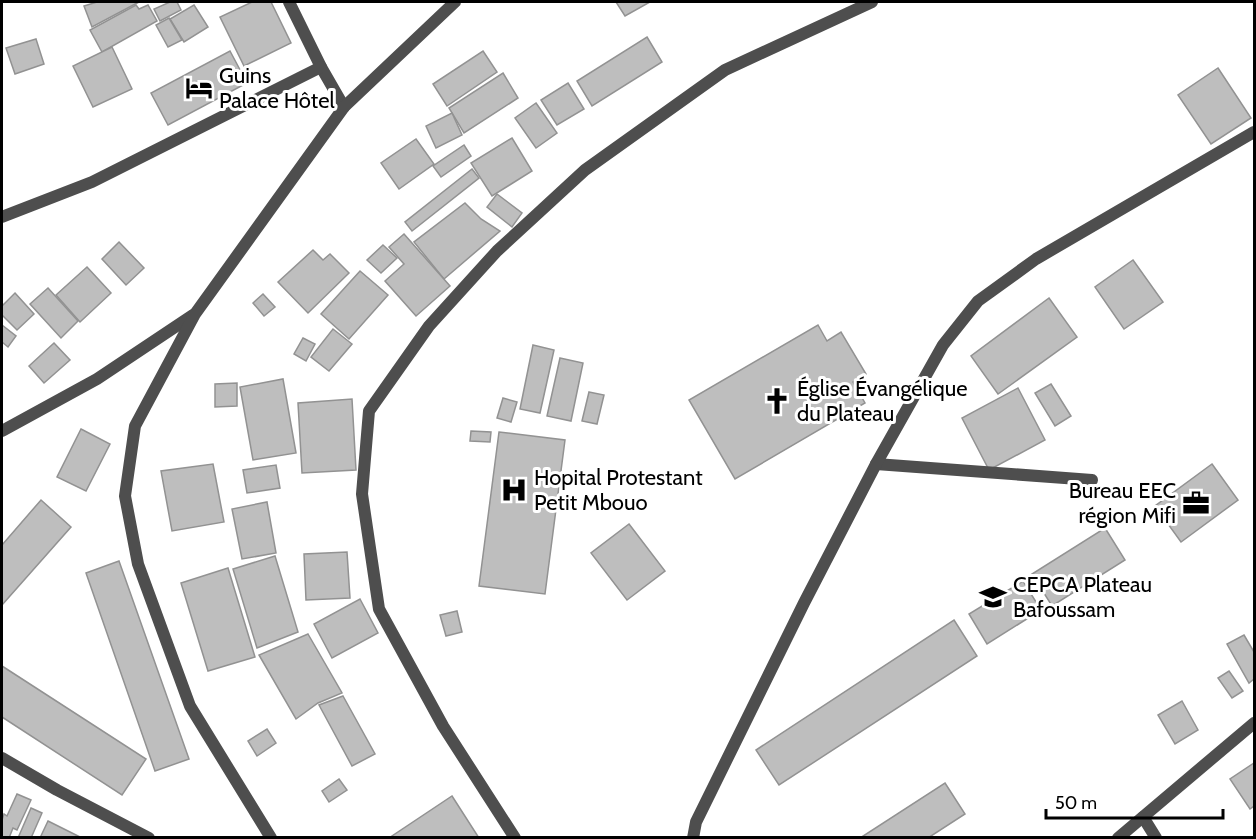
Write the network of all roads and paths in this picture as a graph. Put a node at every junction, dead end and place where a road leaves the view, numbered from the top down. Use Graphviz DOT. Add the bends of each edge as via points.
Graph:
graph roads {
  1 [pos="289,2"];
  2 [pos="455,2"];
  3 [pos="872,2"];
  4 [pos="321,67"];
  5 [pos="344,107"];
  6 [pos="1254,132"];
  7 [pos="2,217"];
  8 [pos="195,314"];
  9 [pos="2,431"];
  10 [pos="876,465"];
  11 [pos="1092,480"];
  12 [pos="1254,723"];
  13 [pos="2,758"];
  14 [pos="1143,817"];
  15 [pos="149,837"];
  16 [pos="271,837"];
  17 [pos="515,837"];
  18 [pos="693,837"];
  19 [pos="1118,837"];
  20 [pos="1156,837"];
  1 -- 4 [label="street"];
  2 -- 5 [label="street"];
  3 -- 17 [label="street" via="725,70 585,170 497,251 429,326 369,411 362,494 380,609 443,726"];
  4 -- 5 [label="street"];
  4 -- 7 [label="street" via="92,182"];
  5 -- 8 [label="street"];
  6 -- 10 [label="street" via="1036,259 978,301 943,345"];
  8 -- 9 [label="street" via="97,379"];
  8 -- 16 [label="street" via="135,426 125,496 138,564 190,706"];
  10 -- 11 [label="street"];
  10 -- 18 [label="street" via="701,811"];
  12 -- 14 [label="street"];
  13 -- 15 [label="street"];
  14 -- 19 [label="street"];
  14 -- 20 [label="street"];
}
